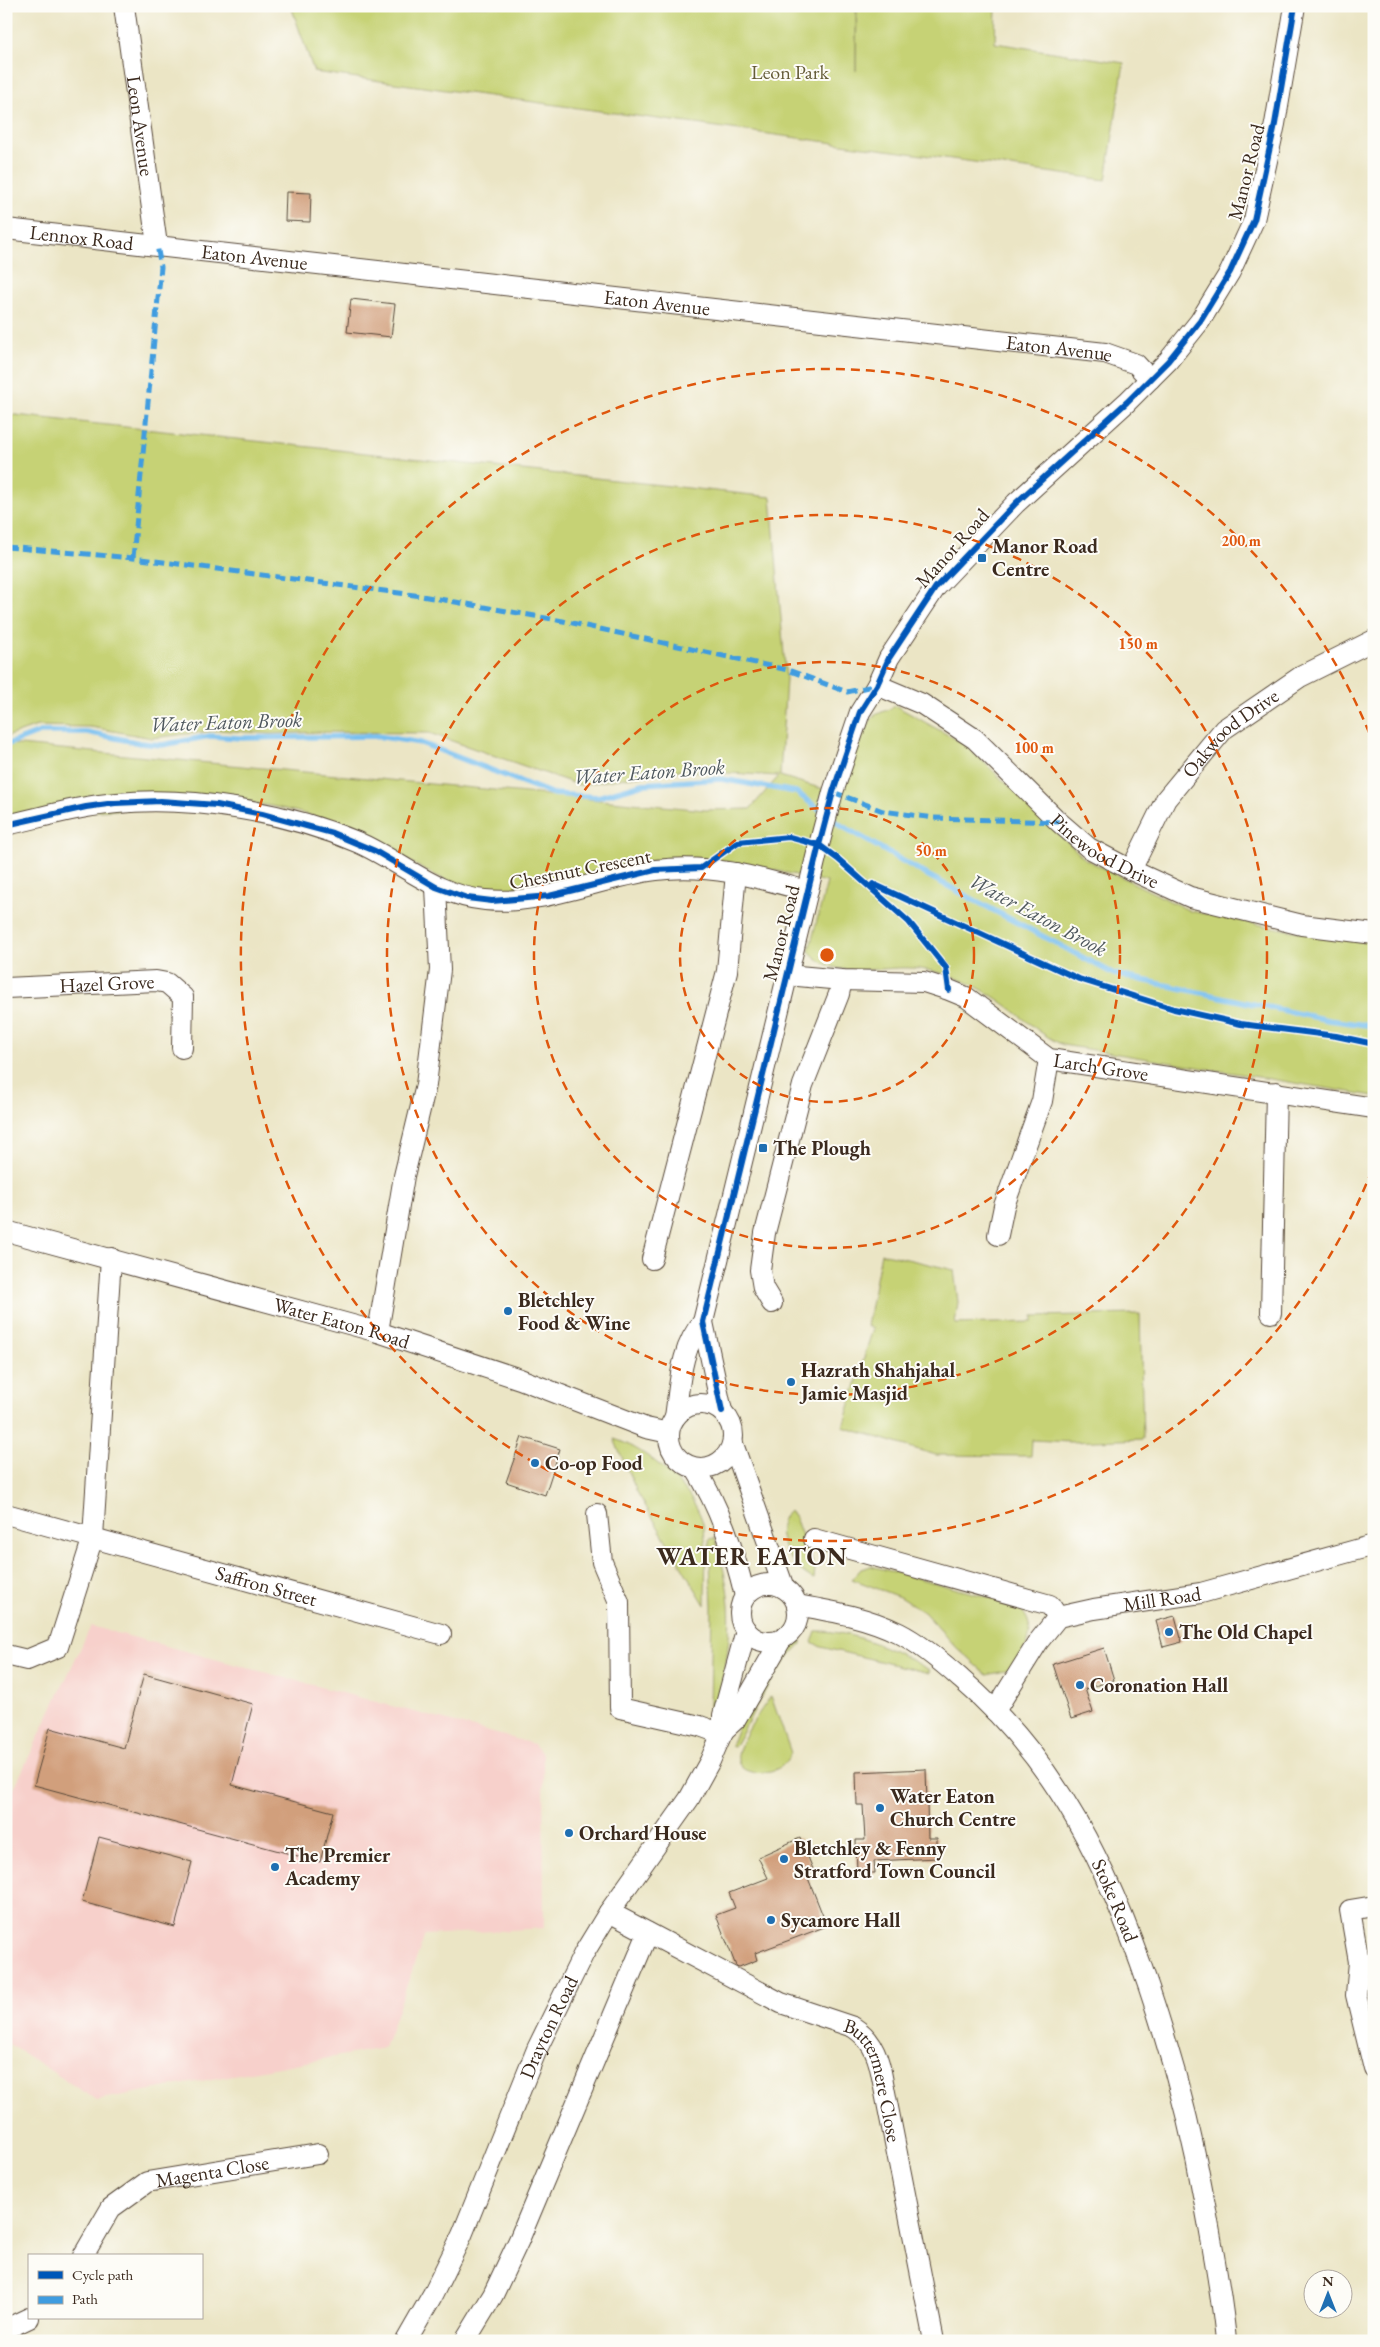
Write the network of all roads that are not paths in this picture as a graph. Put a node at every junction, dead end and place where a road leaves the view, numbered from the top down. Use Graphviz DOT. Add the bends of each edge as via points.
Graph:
graph roads {
  1 [pos="124,6"];
  2 [pos="1295,6"];
  3 [pos="6,229"];
  4 [pos="157,245"];
  5 [pos="1150,379"];
  6 [pos="1374,640"];
  7 [pos="878,685"];
  8 [pos="6,825"];
  9 [pos="1130,870"];
  10 [pos="736,873"];
  11 [pos="436,886"];
  12 [pos="807,891"];
  13 [pos="1374,934"];
  14 [pos="787,975"];
  15 [pos="842,980"];
  16 [pos="6,988"];
  17 [pos="182,1048"];
  18 [pos="1049,1059"];
  19 [pos="1276,1092"];
  20 [pos="1374,1108"];
  21 [pos="6,1231"];
  22 [pos="998,1235"];
  23 [pos="111,1258"];
  24 [pos="652,1259"];
  25 [pos="772,1303"];
  26 [pos="1271,1313"];
  27 [pos="703,1322"];
  28 [pos="378,1332"];
  29 [pos="722,1412"];
  30 [pos="672,1425"];
  31 [pos="733,1444"];
  32 [pos="695,1468"];
  33 [pos="6,1514"];
  34 [pos="597,1514"];
  35 [pos="93,1537"];
  36 [pos="814,1539"];
  37 [pos="1374,1545"];
  38 [pos="784,1588"];
  39 [pos="745,1596"];
  40 [pos="797,1606"];
  41 [pos="1058,1617"];
  42 [pos="746,1630"];
  43 [pos="441,1634"];
  44 [pos="781,1640"];
  45 [pos="6,1655"];
  46 [pos="996,1711"];
  47 [pos="723,1733"];
  48 [pos="1374,1906"];
  49 [pos="609,1912"];
  50 [pos="648,1933"];
  51 [pos="1366,1963"];
  52 [pos="1374,2069"];
  53 [pos="318,2154"];
  54 [pos="84,2254"];
  55 [pos="28,2318"];
  56 [pos="6,2329"];
  57 [pos="6,2333"];
  58 [pos="8,2341"];
  59 [pos="406,2341"];
  60 [pos="465,2341"];
  61 [pos="934,2341"];
  62 [pos="1226,2341"];
  1 -- 4 [label="street, Leon Avenue"];
  2 -- 5 [label="street, Manor Road" via="1275,124 1254,220 1230,272 1200,321"];
  3 -- 4 [label="street, Lennox Road"];
  4 -- 5 [label="street, Eaton Avenue" via="1105,353 1136,364"];
  5 -- 7 [label="street, Manor Road" via="1016,503 936,586 889,658"];
  6 -- 9 [label="street, Oakwood Drive" via="1300,676 1224,729 1166,800"];
  7 -- 9 [label="street, Pinewood Drive" via="922,704 975,740 1059,822 1090,848"];
  7 -- 12 [label="street, Manor Road" via="860,712 833,792"];
  8 -- 11 [label="street, Chestnut Crescent" via="115,803 161,801 217,805 293,822 356,842"];
  9 -- 13 [label="street, Pinewood Drive" via="1190,897 1302,925"];
  10 -- 11 [label="street, Chestnut Crescent" via="701,868 656,870 549,896 508,901 467,898"];
  10 -- 12 [label="street, Chestnut Crescent"];
  10 -- 24 [label="street" via="727,971"];
  11 -- 28 [label="street" via="440,970 426,1085 404,1176"];
  12 -- 14 [label="street, Manor Road"];
  14 -- 15 [label="street, Larch Grove"];
  14 -- 27 [label="street, Manor Road"];
  15 -- 18 [label="street, Larch Grove" via="924,982 949,990 966,997"];
  15 -- 25 [label="street" via="803,1085 765,1233 760,1270 763,1288"];
  16 -- 17 [label="street, Hazel Grove" via="167,983 183,997"];
  18 -- 19 [label="street, Larch Grove"];
  18 -- 22 [label="street" via="1042,1101 1004,1206"];
  19 -- 20 [label="street, Larch Grove"];
  19 -- 26 [label="street"];
  21 -- 23 [label="street, Water Eaton Road"];
  23 -- 28 [label="street, Water Eaton Road"];
  23 -- 35 [label="street"];
  27 -- 29 [label="street, Manor Road"];
  27 -- 30 [label="street, Manor Road" via="689,1341"];
  28 -- 30 [label="street, Water Eaton Road" via="520,1378 646,1428"];
  29 -- 30 [label="street" via="699,1404 683,1409"];
  29 -- 31 [label="street" via="733,1430"];
  30 -- 32 [label="street" via="670,1444 674,1454"];
  31 -- 32 [label="street" via="720,1462"];
  31 -- 38 [label="street"];
  32 -- 39 [label="street" via="726,1528"];
  33 -- 35 [label="street, Saffron Street"];
  34 -- 47 [label="street" via="602,1562 619,1602 620,1708"];
  35 -- 43 [label="street, Saffron Street"];
  35 -- 45 [label="street" via="58,1647 27,1660"];
  36 -- 41 [label="street" via="1050,1605"];
  37 -- 41 [label="street, Mill Road" via="1201,1593"];
  38 -- 39 [label="street" via="759,1586"];
  38 -- 40 [label="street"];
  39 -- 42 [label="street" via="740,1614"];
  40 -- 44 [label="street" via="793,1630"];
  40 -- 46 [label="street, Stoke Road" via="862,1619 900,1633 951,1670"];
  41 -- 46 [label="street" via="1038,1642"];
  42 -- 44 [label="street" via="760,1640"];
  42 -- 47 [label="street, Drayton Road" via="723,1715"];
  44 -- 47 [label="street, Drayton Road" via="735,1720"];
  46 -- 62 [label="street, Stoke Road" via="1040,1763 1070,1808 1096,1853 1126,1922 1186,2115 1208,2219"];
  47 -- 49 [label="street, Drayton Road" via="689,1799"];
  48 -- 51 [label="street" via="1350,1910"];
  49 -- 50 [label="street, Buttermere Close"];
  49 -- 59 [label="street, Drayton Road" via="552,2014 462,2235"];
  50 -- 60 [label="street" via="519,2240 493,2295"];
  50 -- 61 [label="street, Buttermere Close" via="782,2003 852,2027 873,2046 880,2066"];
  51 -- 52 [label="street" via="1356,1995"];
  53 -- 54 [label="street, Magenta Close" via="147,2182 111,2208"];
  55 -- 56 [label="street"];
  57 -- 58 [label="street"];
}
